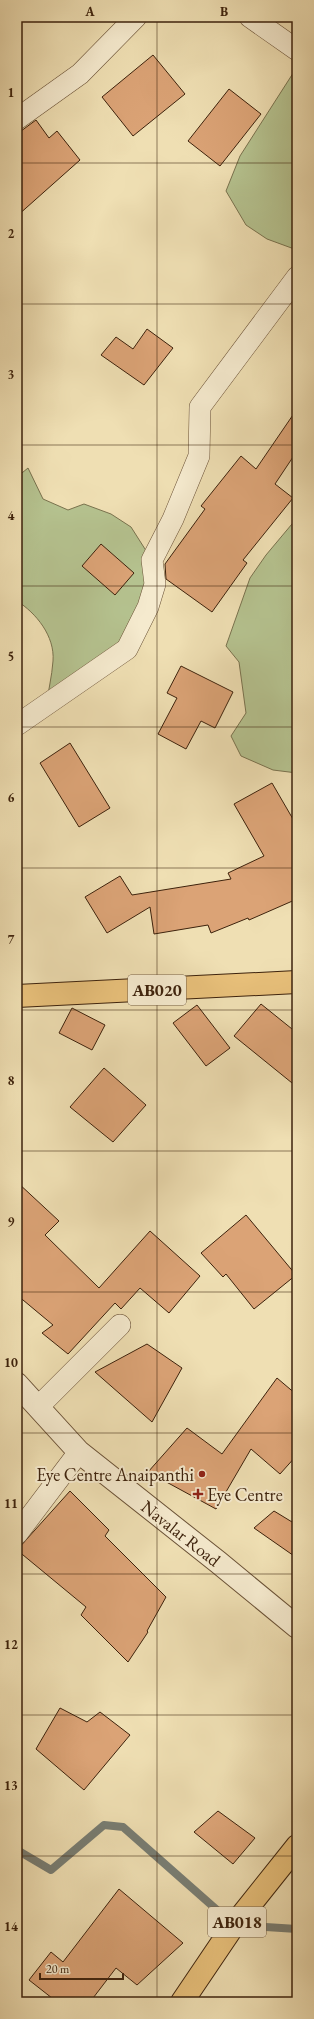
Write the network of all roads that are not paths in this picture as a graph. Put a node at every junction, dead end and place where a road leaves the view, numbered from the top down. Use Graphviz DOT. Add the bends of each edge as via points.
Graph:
graph roads {
  1 [pos="136,17"];
  2 [pos="250,17"];
  3 [pos="297,50"];
  4 [pos="17,119"];
  5 [pos="297,276"];
  6 [pos="17,725"];
  7 [pos="297,982"];
  8 [pos="17,996"];
  9 [pos="120,1325"];
  10 [pos="17,1384"];
  11 [pos="38,1408"];
  12 [pos="78,1452"];
  13 [pos="17,1534"];
  14 [pos="297,1627"];
  15 [pos="297,1846"];
  16 [pos="182,2002"];
  1 -- 4 [label="street" via="80,74"];
  2 -- 3 [label="street"];
  5 -- 6 [label="street" via="200,407 198,456 173,519 152,560 155,584 148,607 127,649"];
  7 -- 8 [label="main road, AB020"];
  9 -- 11 [label="street"];
  10 -- 11 [label="street, Navalar Road"];
  11 -- 12 [label="street, Navalar Road"];
  12 -- 13 [label="street"];
  12 -- 14 [label="street, Navalar Road"];
  15 -- 16 [label="main road, AB018" via="234,1925"];
}
